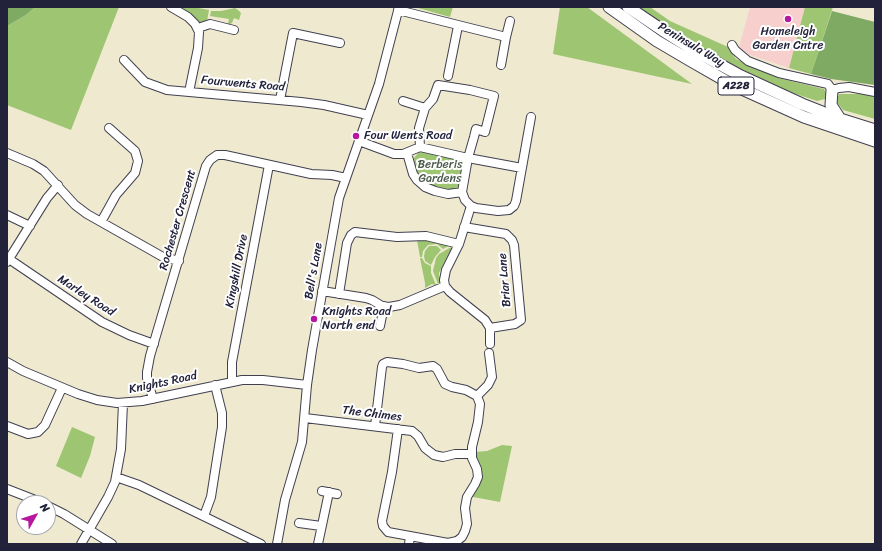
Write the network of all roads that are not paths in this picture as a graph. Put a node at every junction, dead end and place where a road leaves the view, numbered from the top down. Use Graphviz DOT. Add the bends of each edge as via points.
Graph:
graph roads {
  1 [pos="170,7"];
  2 [pos="609,7"];
  3 [pos="628,7"];
  4 [pos="399,9"];
  5 [pos="510,21"];
  6 [pos="458,26"];
  7 [pos="198,28"];
  8 [pos="234,30"];
  9 [pos="506,37"];
  10 [pos="340,43"];
  11 [pos="732,45"];
  12 [pos="124,60"];
  13 [pos="501,65"];
  14 [pos="448,76"];
  15 [pos="190,92"];
  16 [pos="875,92"];
  17 [pos="832,95"];
  18 [pos="280,100"];
  19 [pos="403,101"];
  20 [pos="802,104"];
  21 [pos="425,108"];
  22 [pos="368,115"];
  23 [pos="531,117"];
  24 [pos="840,119"];
  25 [pos="109,128"];
  26 [pos="875,130"];
  27 [pos="359,141"];
  28 [pos="875,141"];
  29 [pos="420,147"];
  30 [pos="7,153"];
  31 [pos="407,153"];
  32 [pos="468,158"];
  33 [pos="269,165"];
  34 [pos="522,168"];
  35 [pos="346,178"];
  36 [pos="58,185"];
  37 [pos="462,192"];
  38 [pos="471,206"];
  39 [pos="7,215"];
  40 [pos="101,222"];
  41 [pos="30,226"];
  42 [pos="464,227"];
  43 [pos="459,244"];
  44 [pos="8,261"];
  45 [pos="179,261"];
  46 [pos="445,286"];
  47 [pos="322,291"];
  48 [pos="339,294"];
  49 [pos="384,306"];
  50 [pos="380,326"];
  51 [pos="490,328"];
  52 [pos="154,344"];
  53 [pos="490,344"];
  54 [pos="489,353"];
  55 [pos="7,362"];
  56 [pos="232,381"];
  57 [pos="215,385"];
  58 [pos="307,385"];
  59 [pos="62,388"];
  60 [pos="477,396"];
  61 [pos="153,399"];
  62 [pos="124,403"];
  63 [pos="305,418"];
  64 [pos="7,426"];
  65 [pos="375,426"];
  66 [pos="398,429"];
  67 [pos="472,454"];
  68 [pos="116,477"];
  69 [pos="7,489"];
  70 [pos="329,492"];
  71 [pos="22,495"];
  72 [pos="56,511"];
  73 [pos="204,516"];
  74 [pos="299,522"];
  75 [pos="321,526"];
  76 [pos="89,530"];
  77 [pos="410,540"];
  78 [pos="454,543"];
  79 [pos="81,544"];
  80 [pos="112,544"];
  81 [pos="261,544"];
  82 [pos="277,544"];
  83 [pos="318,544"];
  1 -- 7 [label="street" via="184,14"];
  2 -- 28 [label="main road, Peninsula Way / A228" via="657,41 733,85 804,117"];
  3 -- 20 [label="main road, Peninsula Way / A228" via="697,52"];
  4 -- 6 [label="street"];
  4 -- 22 [label="street, Bell's Lane"];
  5 -- 9 [label="street"];
  6 -- 9 [label="street"];
  6 -- 14 [label="street"];
  7 -- 8 [label="street" via="210,24"];
  7 -- 15 [label="street" via="199,39"];
  9 -- 13 [label="street"];
  10 -- 18 [label="street" via="293,34"];
  11 -- 17 [label="street" via="740,56 760,66 828,84"];
  12 -- 15 [label="street, Fourwents Road" via="139,77 151,85 167,90"];
  15 -- 18 [label="street, Fourwents Road"];
  16 -- 17 [label="street" via="849,87"];
  17 -- 20 [label="main road" via="825,104"];
  17 -- 24 [label="main road" via="831,105"];
  18 -- 22 [label="street, Fourwents Road" via="324,105"];
  19 -- 21 [label="street"];
  20 -- 24 [label="main road, Peninsula Way / A228"];
  21 -- 29 [label="street" via="419,128"];
  21 -- 32 [label="street" via="433,100 438,85 494,96 485,132 476,129"];
  22 -- 27 [label="street, Bell's Lane"];
  23 -- 34 [label="street"];
  24 -- 26 [label="main road, Peninsula Way / A228"];
  25 -- 40 [label="street" via="135,151 138,161 135,173 116,195"];
  27 -- 31 [label="street" via="394,154"];
  27 -- 35 [label="street, Bell's Lane"];
  29 -- 31 [label="street"];
  29 -- 32 [label="street"];
  30 -- 36 [label="street" via="39,168"];
  31 -- 37 [label="street" via="412,174 425,187 448,194"];
  32 -- 34 [label="street"];
  32 -- 37 [label="street"];
  33 -- 35 [label="street, Rochester Crescent" via="316,175"];
  33 -- 45 [label="street, Rochester Crescent" via="220,155 210,160 206,166"];
  33 -- 56 [label="street, Kingshill Drive" via="232,362"];
  34 -- 38 [label="street" via="516,201 512,208 488,210"];
  35 -- 47 [label="street, Bell's Lane" via="339,198"];
  36 -- 40 [label="street" via="75,205"];
  36 -- 41 [label="street"];
  37 -- 38 [label="street"];
  38 -- 42 [label="street"];
  39 -- 41 [label="street"];
  40 -- 45 [label="street" via="163,257"];
  41 -- 44 [label="street"];
  42 -- 43 [label="street"];
  42 -- 51 [label="street, Briar Lane" via="506,234 514,245 521,320 516,324"];
  43 -- 46 [label="street" via="444,275"];
  43 -- 48 [label="street" via="426,236 397,237 355,232 348,243"];
  44 -- 52 [label="street, Marley Road" via="102,322"];
  45 -- 52 [label="street, Rochester Crescent"];
  46 -- 49 [label="street" via="400,305"];
  46 -- 51 [label="street"];
  47 -- 48 [label="street"];
  47 -- 58 [label="street, Bell's Lane"];
  48 -- 49 [label="street" via="366,298"];
  49 -- 50 [label="street"];
  51 -- 53 [label="street"];
  52 -- 61 [label="street, Rochester Crescent" via="146,372"];
  54 -- 60 [label="street" via="491,379"];
  55 -- 59 [label="street, Knights Road"];
  56 -- 57 [label="street, Knights Road"];
  56 -- 58 [label="street, Knights Road" via="252,380"];
  57 -- 61 [label="street, Knights Road"];
  57 -- 73 [label="street" via="222,413 222,427 211,497"];
  58 -- 63 [label="street, Bell's Lane"];
  59 -- 62 [label="street, Knights Road" via="97,400"];
  59 -- 64 [label="street" via="45,425 38,432 25,433"];
  60 -- 65 [label="street" via="463,388 447,386 433,366 419,368 385,362 382,367"];
  60 -- 67 [label="street" via="480,408"];
  61 -- 62 [label="street, Knights Road"];
  62 -- 68 [label="street"];
  63 -- 65 [label="street, The Chimes"];
  63 -- 82 [label="street, Bell's Lane" via="302,442 282,509"];
  65 -- 66 [label="street, The Chimes"];
  66 -- 67 [label="street, The Chimes" via="414,432 424,448 438,456"];
  66 -- 77 [label="street" via="382,523 388,532"];
  67 -- 78 [label="street" via="478,477 467,497 465,531"];
  68 -- 73 [label="street" via="139,485"];
  68 -- 76 [label="street"];
  69 -- 71 [label="street"];
  70 -- 75 [label="street"];
  72 -- 76 [label="street"];
  73 -- 81 [label="street"];
  74 -- 75 [label="street"];
  75 -- 83 [label="street"];
  76 -- 79 [label="street"];
  76 -- 80 [label="street"];
  77 -- 78 [label="street"];
}
